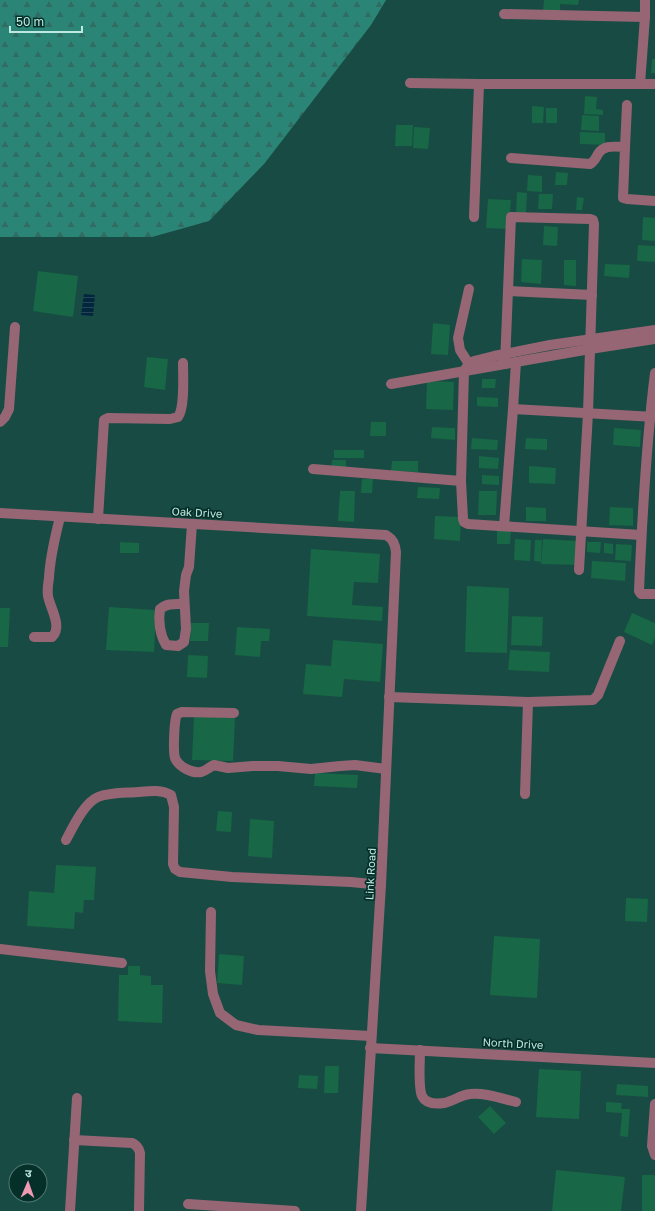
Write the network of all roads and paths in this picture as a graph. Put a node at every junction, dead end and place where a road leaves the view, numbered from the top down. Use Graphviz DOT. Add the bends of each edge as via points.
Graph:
graph roads {
  1 [pos="645,0"];
  2 [pos="504,14"];
  3 [pos="645,17"];
  4 [pos="410,83"];
  5 [pos="479,84"];
  6 [pos="640,84"];
  7 [pos="655,84"];
  8 [pos="627,105"];
  9 [pos="626,147"];
  10 [pos="511,158"];
  11 [pos="655,201"];
  12 [pos="474,217"];
  13 [pos="469,289"];
  14 [pos="508,291"];
  15 [pos="592,295"];
  16 [pos="15,327"];
  17 [pos="655,330"];
  18 [pos="655,339"];
  19 [pos="590,344"];
  20 [pos="506,354"];
  21 [pos="516,362"];
  22 [pos="183,363"];
  23 [pos="505,364"];
  24 [pos="467,367"];
  25 [pos="655,372"];
  26 [pos="391,384"];
  27 [pos="513,409"];
  28 [pos="588,413"];
  29 [pos="652,417"];
  30 [pos="0,422"];
  31 [pos="313,469"];
  32 [pos="461,482"];
  33 [pos="0,513"];
  34 [pos="60,517"];
  35 [pos="98,519"];
  36 [pos="192,524"];
  37 [pos="504,526"];
  38 [pos="581,531"];
  39 [pos="641,535"];
  40 [pos="392,538"];
  41 [pos="579,570"];
  42 [pos="655,594"];
  43 [pos="184,604"];
  44 [pos="34,637"];
  45 [pos="620,641"];
  46 [pos="389,697"];
  47 [pos="528,702"];
  48 [pos="234,713"];
  49 [pos="386,769"];
  50 [pos="525,794"];
  51 [pos="66,840"];
  52 [pos="381,885"];
  53 [pos="212,912"];
  54 [pos="0,949"];
  55 [pos="122,963"];
  56 [pos="371,1036"];
  57 [pos="370,1048"];
  58 [pos="420,1050"];
  59 [pos="655,1063"];
  60 [pos="77,1098"];
  61 [pos="516,1102"];
  62 [pos="655,1104"];
  63 [pos="74,1140"];
  64 [pos="655,1155"];
  65 [pos="188,1204"];
  66 [pos="233,1209"];
  67 [pos="70,1211"];
  68 [pos="139,1211"];
  69 [pos="295,1211"];
  70 [pos="361,1211"];
  1 -- 3 [label="street"];
  2 -- 3 [label="street"];
  3 -- 6 [label="street"];
  4 -- 5 [label="street"];
  5 -- 6 [label="street"];
  5 -- 12 [label="street"];
  6 -- 7 [label="street"];
  8 -- 9 [label="street"];
  9 -- 10 [label="street" via="604,148 590,164"];
  9 -- 11 [label="street" via="624,198"];
  13 -- 24 [label="street" via="458,338"];
  14 -- 15 [label="street"];
  14 -- 15 [label="street" via="512,216 590,219 594,224"];
  14 -- 20 [label="street"];
  15 -- 19 [label="street"];
  16 -- 30 [label="street" via="10,409"];
  17 -- 19 [label="street"];
  18 -- 19 [label="street"];
  19 -- 20 [label="street"];
  19 -- 21 [label="street"];
  19 -- 28 [label="street"];
  20 -- 23 [label="street"];
  20 -- 24 [label="street" via="474,361"];
  21 -- 23 [label="street"];
  21 -- 27 [label="street"];
  22 -- 35 [label="street" via="182,406 178,417 104,420"];
  23 -- 24 [label="street"];
  24 -- 26 [label="street"];
  24 -- 32 [label="street"];
  25 -- 29 [label="street"];
  27 -- 28 [label="street"];
  27 -- 37 [label="street"];
  28 -- 29 [label="street"];
  28 -- 38 [label="street"];
  29 -- 39 [label="street"];
  31 -- 32 [label="street"];
  32 -- 37 [label="street" via="464,522"];
  33 -- 34 [label="street, Oak Drive"];
  34 -- 35 [label="street, Oak Drive"];
  34 -- 44 [label="street" via="51,554 48,592 56,630 52,637"];
  35 -- 36 [label="street, Oak Drive"];
  36 -- 40 [label="street, Oak Drive" via="386,535"];
  36 -- 43 [label="street"];
  37 -- 38 [label="street"];
  38 -- 39 [label="street"];
  38 -- 41 [label="street"];
  39 -- 42 [label="street" via="639,591 641,594"];
  40 -- 46 [label="street, Link Road" via="396,552"];
  45 -- 47 [label="street" via="598,694 592,700"];
  46 -- 47 [label="street"];
  46 -- 49 [label="street, Link Road"];
  47 -- 50 [label="street"];
  48 -- 49 [label="street" via="177,714 174,735 176,759 185,768 195,772 204,772 214,764 228,768 355,766"];
  49 -- 52 [label="street, Link Road"];
  51 -- 52 [label="street" via="83,811 98,797 111,794 166,792 171,795 174,807 173,864 180,872"];
  52 -- 56 [label="street, Link Road"];
  53 -- 56 [label="street" via="210,971 213,994 220,1013 236,1025 258,1030"];
  54 -- 55 [label="street"];
  56 -- 57 [label="street, Link Road"];
  57 -- 58 [label="street, North Drive"];
  57 -- 70 [label="street, Link Road"];
  58 -- 59 [label="street, North Drive"];
  58 -- 61 [label="street" via="420,1087 422,1097 427,1102 445,1103 476,1093"];
  60 -- 63 [label="street"];
  62 -- 64 [label="street" via="652,1146"];
  63 -- 67 [label="street"];
  63 -- 68 [label="street" via="132,1143 139,1148"];
  65 -- 66 [label="street"];
  66 -- 69 [label="street"];
}
